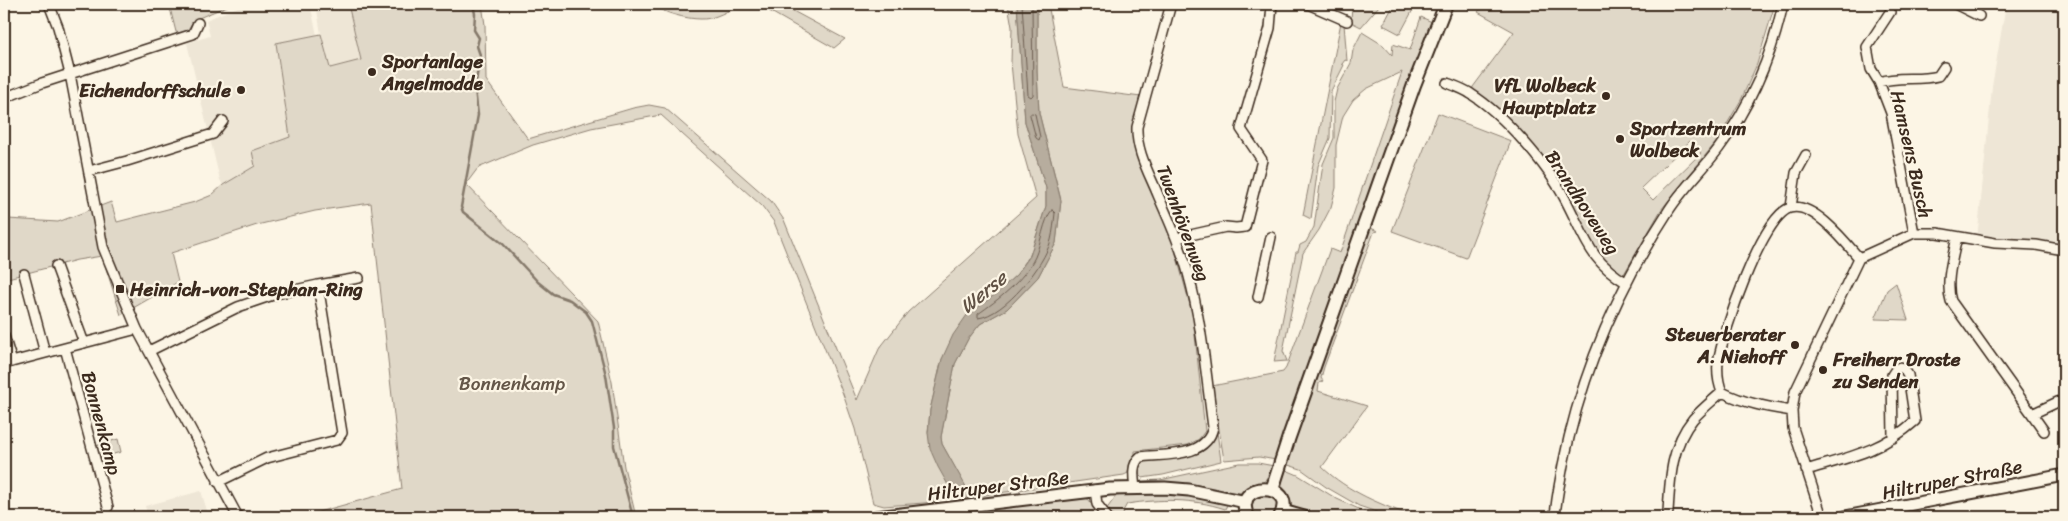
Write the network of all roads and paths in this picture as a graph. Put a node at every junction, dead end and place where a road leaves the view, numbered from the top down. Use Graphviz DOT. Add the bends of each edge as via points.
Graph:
graph roads {
  1 [pos="49,4"];
  2 [pos="1171,4"];
  3 [pos="1272,4"];
  4 [pos="1308,4"];
  5 [pos="1446,4"];
  6 [pos="1783,4"];
  7 [pos="1955,4"];
  8 [pos="1966,6"];
  9 [pos="1890,12"];
  10 [pos="1979,16"];
  11 [pos="1347,22"];
  12 [pos="198,23"];
  13 [pos="1944,67"];
  14 [pos="70,74"];
  15 [pos="1879,82"];
  16 [pos="1447,83"];
  17 [pos="4,98"];
  18 [pos="222,121"];
  19 [pos="1806,155"];
  20 [pos="89,171"];
  21 [pos="1792,207"];
  22 [pos="1914,233"];
  23 [pos="1271,237"];
  24 [pos="1957,237"];
  25 [pos="1177,238"];
  26 [pos="2064,250"];
  27 [pos="1859,258"];
  28 [pos="56,266"];
  29 [pos="24,274"];
  30 [pos="359,278"];
  31 [pos="1627,283"];
  32 [pos="318,285"];
  33 [pos="1258,297"];
  34 [pos="137,329"];
  35 [pos="4,336"];
  36 [pos="84,343"];
  37 [pos="65,348"];
  38 [pos="149,351"];
  39 [pos="45,354"];
  40 [pos="8,363"];
  41 [pos="1722,392"];
  42 [pos="2064,399"];
  43 [pos="1792,410"];
  44 [pos="2032,414"];
  45 [pos="2044,431"];
  46 [pos="1893,438"];
  47 [pos="1806,470"];
  48 [pos="2064,475"];
  49 [pos="218,482"];
  50 [pos="1135,488"];
  51 [pos="1095,490"];
  52 [pos="1272,490"];
  53 [pos="227,500"];
  54 [pos="1246,502"];
  55 [pos="108,507"];
  56 [pos="1668,512"];
  57 [pos="1281,514"];
  58 [pos="231,517"];
  59 [pos="238,517"];
  60 [pos="876,517"];
  61 [pos="1107,517"];
  62 [pos="1248,517"];
  63 [pos="1304,517"];
  64 [pos="1554,517"];
  65 [pos="1822,517"];
  66 [pos="1846,517"];
  1 -- 14 [label="street"];
  2 -- 25 [label="street, Twenhövenweg" via="1137,137 1140,153"];
  3 -- 25 [label="street" via="1272,18 1241,129 1262,160 1245,227 1226,227"];
  4 -- 11 [label="street"];
  5 -- 52 [label="main road" via="1394,140"];
  6 -- 31 [label="street, Brandhoveweg" via="1763,70 1747,103 1720,147 1670,209"];
  7 -- 8 [label="street"];
  8 -- 10 [label="street"];
  9 -- 15 [label="street, Hamsens Busch" via="1867,47 1871,69"];
  12 -- 14 [label="street" via="193,34"];
  13 -- 15 [label="street, Hamsens Busch" via="1938,76"];
  14 -- 17 [label="street"];
  14 -- 20 [label="street"];
  15 -- 22 [label="street, Hamsens Busch" via="1890,113"];
  16 -- 31 [label="street, Brandhoveweg" via="1470,93 1496,113 1541,163 1564,197 1596,258"];
  18 -- 20 [label="street" via="213,134"];
  19 -- 21 [label="street" via="1796,172"];
  20 -- 34 [label="street" via="103,247"];
  21 -- 27 [label="street" via="1828,223"];
  21 -- 41 [label="street" via="1770,229 1739,293 1718,363"];
  22 -- 24 [label="street"];
  22 -- 27 [label="street"];
  23 -- 33 [label="street"];
  24 -- 26 [label="street" via="2036,244"];
  24 -- 44 [label="street" via="1948,294"];
  25 -- 50 [label="street, Twenhövenweg" via="1199,319 1213,427 1201,447 1140,457 1134,466"];
  27 -- 43 [label="street" via="1795,392"];
  28 -- 36 [label="street"];
  29 -- 39 [label="street"];
  30 -- 32 [label="street"];
  31 -- 64 [label="street, Brandhoveweg" via="1601,337 1583,388"];
  32 -- 38 [label="street" via="238,307"];
  32 -- 49 [label="street" via="342,433 337,440 267,458"];
  34 -- 36 [label="street"];
  34 -- 38 [label="street"];
  35 -- 40 [label="street"];
  36 -- 37 [label="street"];
  37 -- 39 [label="street"];
  37 -- 55 [label="street, Bonnenkamp"];
  38 -- 49 [label="street"];
  39 -- 40 [label="street"];
  41 -- 43 [label="street" via="1754,405"];
  41 -- 56 [label="street" via="1695,418 1682,438 1670,473"];
  42 -- 44 [label="street"];
  43 -- 47 [label="street" via="1793,428"];
  44 -- 45 [label="street"];
  46 -- 46 [label="street" via="1915,421 1908,375 1900,368 1892,375"];
  46 -- 47 [label="street" via="1876,449"];
  47 -- 65 [label="street"];
  48 -- 66 [label="street, Hiltruper Straße"];
  49 -- 53 [label="street"];
  50 -- 51 [label="street, Hiltruper Straße"];
  50 -- 54 [label="street, Hiltruper Straße" via="1189,490"];
  51 -- 60 [label="street, Hiltruper Straße"];
  51 -- 61 [label="street, Hiltruper Straße" via="1097,504"];
  52 -- 54 [label="main road" via="1259,488"];
  52 -- 57 [label="main road" via="1281,498"];
  53 -- 58 [label="street"];
  53 -- 59 [label="street"];
  54 -- 62 [label="main road"];
  57 -- 63 [label="street"];
}
